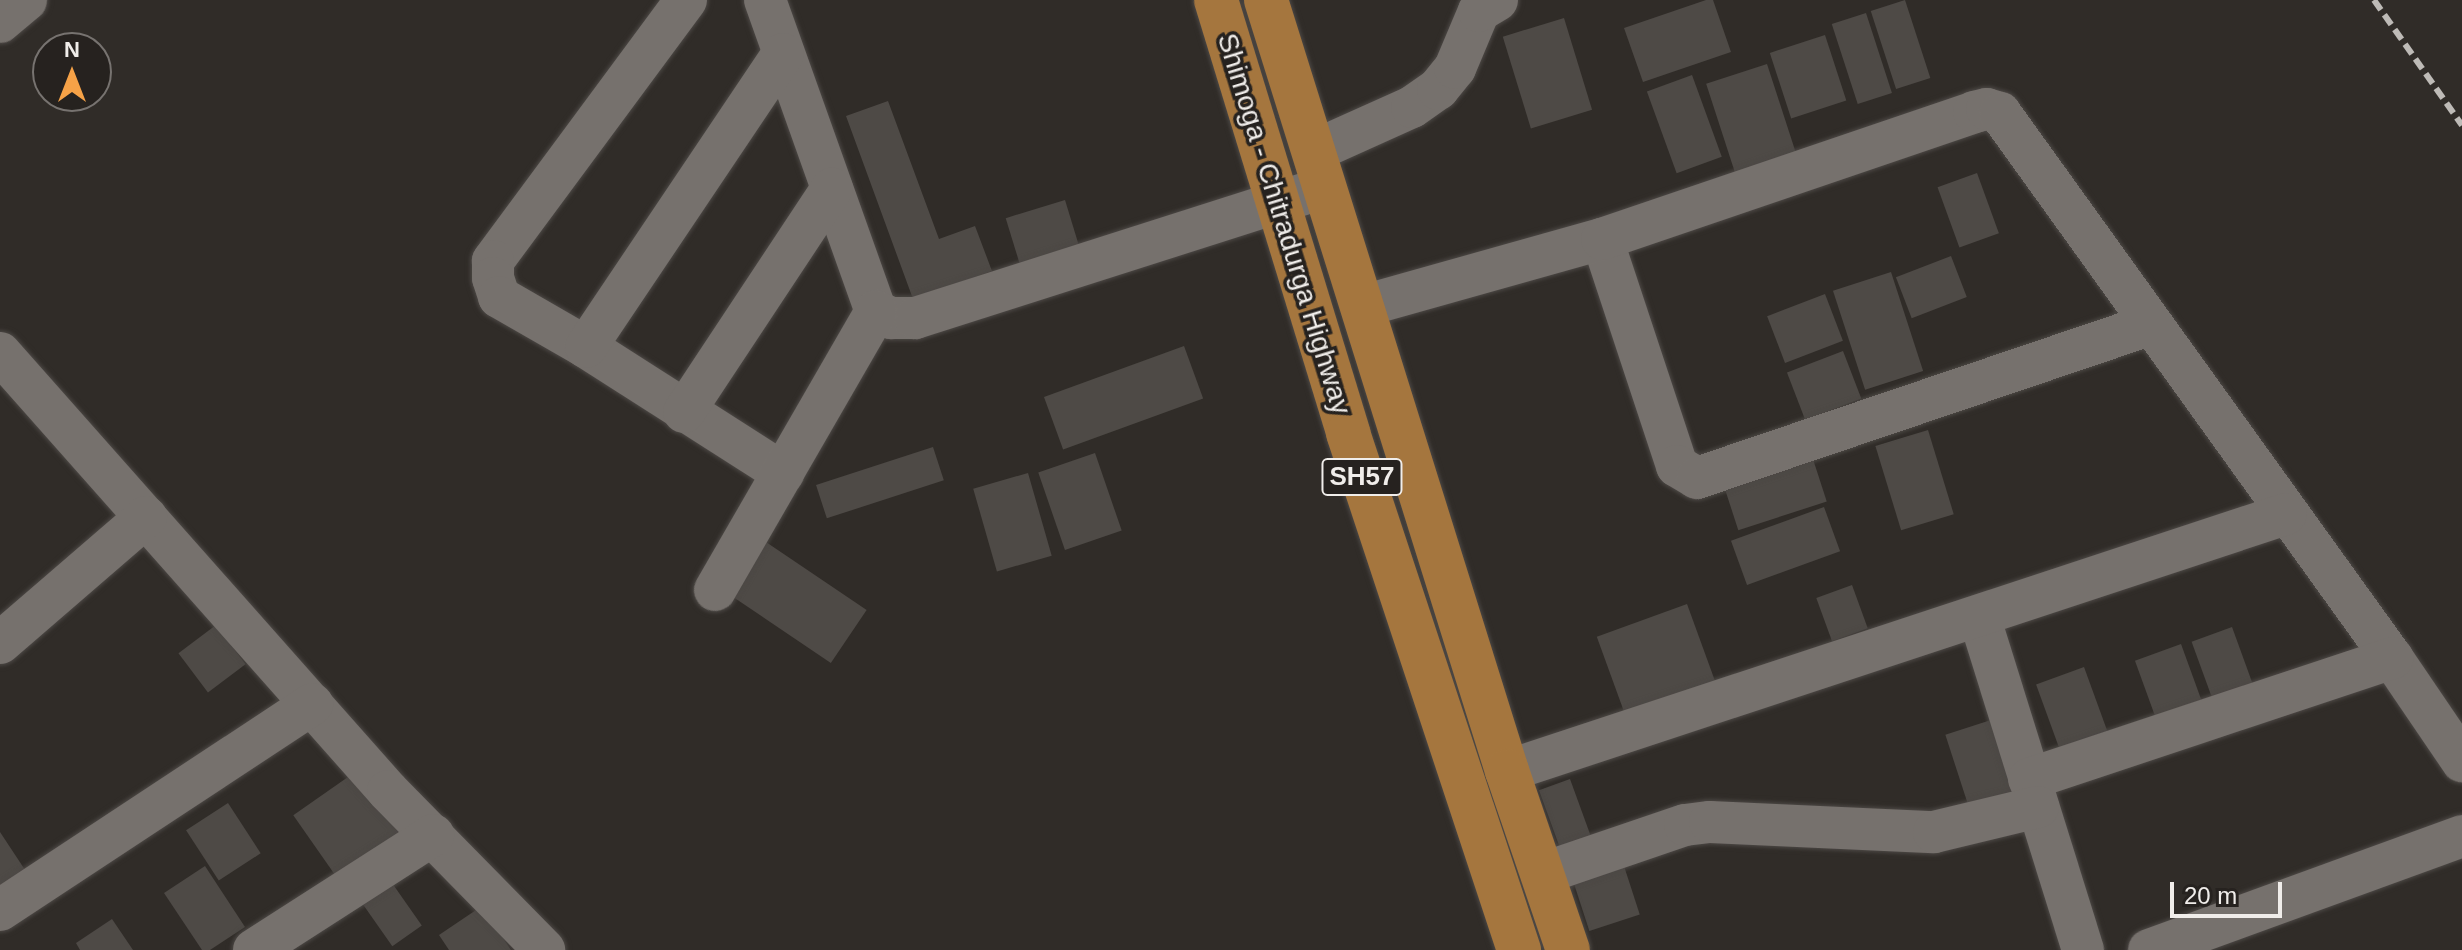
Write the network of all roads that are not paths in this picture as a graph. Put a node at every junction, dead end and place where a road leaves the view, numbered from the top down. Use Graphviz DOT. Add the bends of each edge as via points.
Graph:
graph roads {
  1 [pos="26,0"];
  2 [pos="686,0"];
  3 [pos="765,0"];
  4 [pos="1216,0"];
  5 [pos="1266,0"];
  6 [pos="1497,0"];
  7 [pos="0,22"];
  8 [pos="783,54"];
  9 [pos="1320,169"];
  10 [pos="832,188"];
  11 [pos="1277,201"];
  12 [pos="1602,239"];
  13 [pos="1363,306"];
  14 [pos="876,311"];
  15 [pos="2149,325"];
  16 [pos="586,347"];
  17 [pos="2,359"];
  18 [pos="684,412"];
  19 [pos="783,473"];
  20 [pos="2286,514"];
  21 [pos="146,517"];
  22 [pos="715,590"];
  23 [pos="1979,616"];
  24 [pos="0,643"];
  25 [pos="2392,658"];
  26 [pos="312,704"];
  27 [pos="2462,761"];
  28 [pos="1507,771"];
  29 [pos="2033,793"];
  30 [pos="433,835"];
  31 [pos="2462,836"];
  32 [pos="1544,873"];
  33 [pos="0,910"];
  34 [pos="254,950"];
  35 [pos="544,950"];
  36 [pos="1519,950"];
  37 [pos="1568,950"];
  38 [pos="2083,950"];
  39 [pos="2149,950"];
  1 -- 7 [label="street"];
  2 -- 16 [label="street" via="493,261 499,297"];
  3 -- 8 [label="street"];
  4 -- 11 [label="main road, Shimoga - Chitradurga Highway / SH57"];
  5 -- 9 [label="main road, Shimoga - Chitradurga Highway / SH57"];
  6 -- 9 [label="street" via="1479,11 1455,68 1438,89"];
  8 -- 10 [label="street"];
  8 -- 16 [label="street"];
  9 -- 11 [label="street"];
  9 -- 13 [label="main road, Shimoga - Chitradurga Highway / SH57"];
  10 -- 14 [label="street"];
  10 -- 18 [label="street"];
  11 -- 14 [label="street" via="915,318 891,318"];
  11 -- 36 [label="main road, Shimoga - Chitradurga Highway / SH57"];
  12 -- 13 [label="street"];
  12 -- 15 [label="street" via="1987,109 2000,113"];
  12 -- 15 [label="street" via="1677,466 1697,478"];
  13 -- 28 [label="main road, Shimoga - Chitradurga Highway / SH57"];
  14 -- 19 [label="street"];
  15 -- 20 [label="street"];
  16 -- 18 [label="street"];
  17 -- 21 [label="street"];
  18 -- 19 [label="street"];
  19 -- 22 [label="street"];
  20 -- 23 [label="street"];
  20 -- 25 [label="street"];
  21 -- 24 [label="street"];
  21 -- 26 [label="street"];
  23 -- 28 [label="street"];
  23 -- 29 [label="street"];
  25 -- 27 [label="street"];
  25 -- 29 [label="street"];
  26 -- 30 [label="street"];
  26 -- 33 [label="street"];
  28 -- 32 [label="main road, Shimoga - Chitradurga Highway / SH57"];
  29 -- 32 [label="street" via="1934,832 1685,825"];
  29 -- 38 [label="street"];
  30 -- 34 [label="street"];
  30 -- 35 [label="street"];
  31 -- 39 [label="street"];
  32 -- 37 [label="main road, Shimoga - Chitradurga Highway / SH57"];
}
